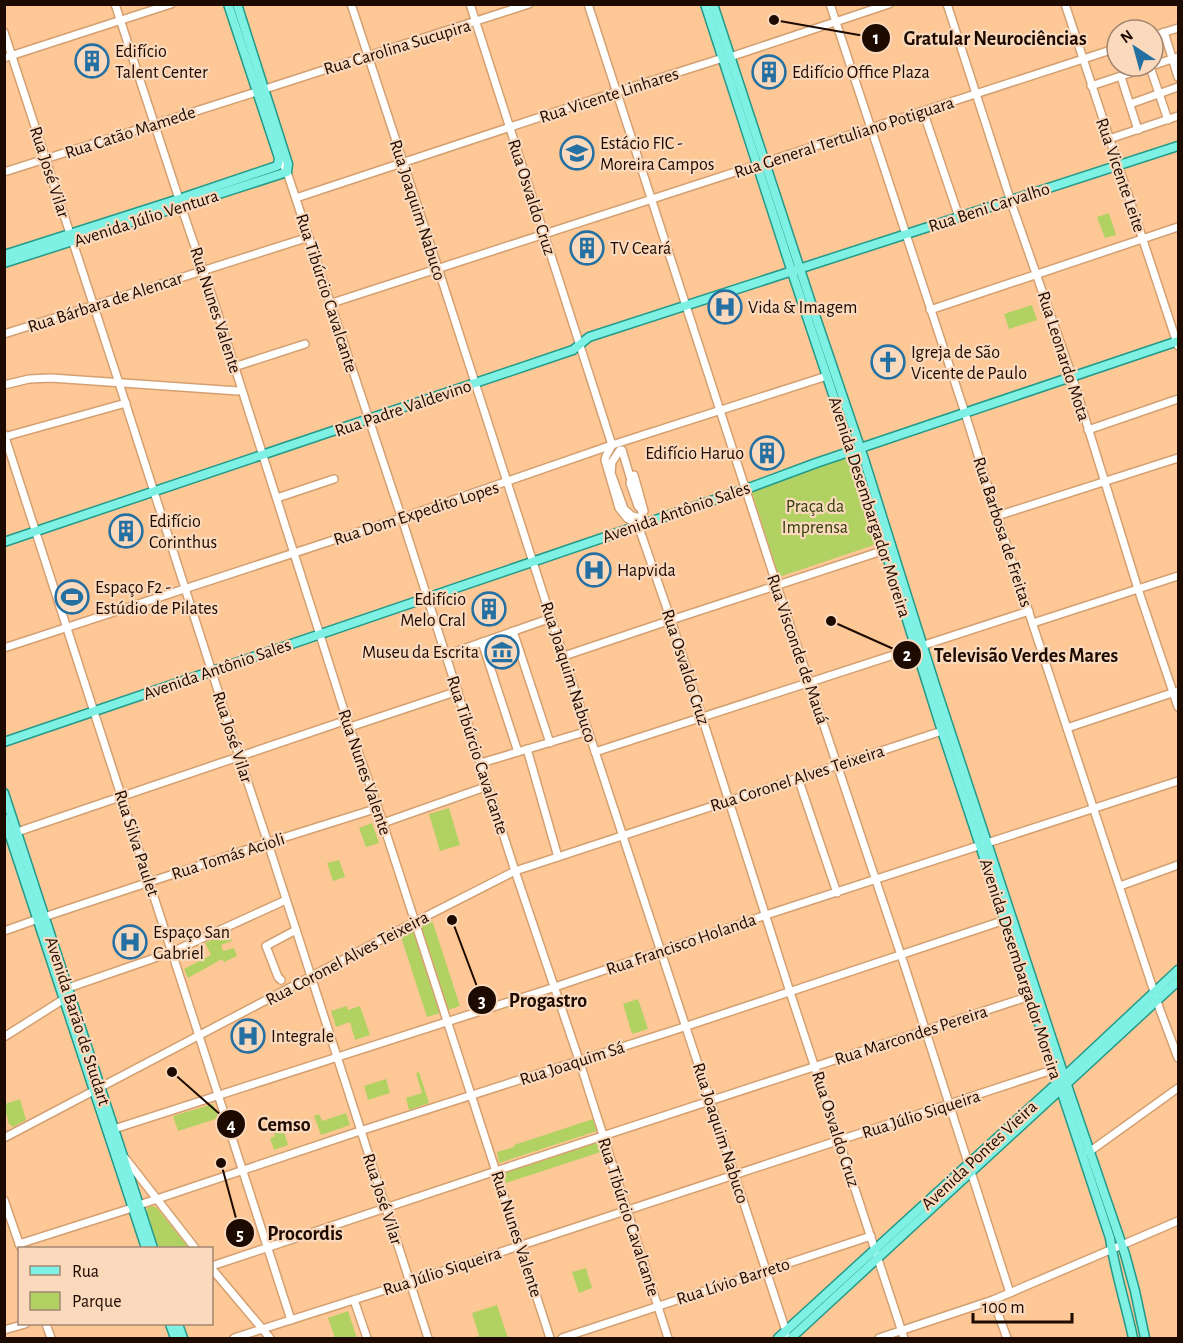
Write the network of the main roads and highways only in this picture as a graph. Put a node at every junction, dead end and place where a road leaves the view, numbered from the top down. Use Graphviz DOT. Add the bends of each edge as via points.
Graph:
graph roads {
  1 [pos="228,4"];
  2 [pos="237,4"];
  3 [pos="705,4"];
  4 [pos="713,4"];
  5 [pos="727,58"];
  6 [pos="261,90"];
  7 [pos="1179,146"];
  8 [pos="279,158"];
  9 [pos="287,172"];
  10 [pos="180,203"];
  11 [pos="71,237"];
  12 [pos="4,255"];
  13 [pos="4,263"];
  14 [pos="796,270"];
  15 [pos="1178,343"];
  16 [pos="856,449"];
  17 [pos="4,542"];
  18 [pos="920,646"];
  19 [pos="4,742"];
  20 [pos="4,793"];
  21 [pos="4,818"];
  22 [pos="984,845"];
  23 [pos="41,918"];
  24 [pos="1179,970"];
  25 [pos="1179,981"];
  26 [pos="1156,996"];
  27 [pos="1057,1068"];
  28 [pos="1062,1083"];
  29 [pos="97,1090"];
  30 [pos="136,1207"];
  31 [pos="146,1247"];
  32 [pos="153,1247"];
  33 [pos="787,1336"];
  34 [pos="778,1338"];
  35 [pos="1132,1338"];
  36 [pos="1145,1338"];
  1 -- 6 [label="main road, Rua Tibúrcio Cavalcante"];
  2 -- 6 [label="main road, Rua Tibúrcio Cavalcante"];
  3 -- 5 [label="main road, Avenida Desembargador Moreira"];
  4 -- 5 [label="main road, Avenida Desembargador Moreira"];
  5 -- 14 [label="main road, Avenida Desembargador Moreira"];
  6 -- 8 [label="main road, Rua Tibúrcio Cavalcante"];
  6 -- 9 [label="main road, Rua Tibúrcio Cavalcante" via="289,167"];
  7 -- 14 [label="main road, Rua Beni Carvalho"];
  8 -- 10 [label="main road, Avenida Júlio Ventura" via="275,167"];
  9 -- 10 [label="main road, Avenida Júlio Ventura"];
  10 -- 11 [label="main road, Avenida Júlio Ventura"];
  11 -- 12 [label="main road, Avenida Júlio Ventura"];
  11 -- 13 [label="main road, Avenida Júlio Ventura"];
  14 -- 16 [label="main road, Avenida Desembargador Moreira"];
  14 -- 16 [label="main road, Avenida Desembargador Moreira" via="827,376"];
  14 -- 17 [label="main road, Rua Padre Valdevino" via="589,338 573,350"];
  15 -- 16 [label="main road, Avenida Antônio Sales"];
  16 -- 18 [label="main road, Avenida Desembargador Moreira"];
  16 -- 18 [label="main road, Avenida Desembargador Moreira" via="885,550"];
  16 -- 19 [label="main road, Avenida Antônio Sales"];
  18 -- 22 [label="main road, Avenida Desembargador Moreira"];
  18 -- 22 [label="main road, Avenida Desembargador Moreira" via="942,731"];
  20 -- 23 [label="main road, Avenida Barão de Studart"];
  21 -- 23 [label="main road, Avenida Barão de Studart"];
  22 -- 27 [label="main road, Avenida Desembargador Moreira"];
  22 -- 27 [label="main road, Avenida Desembargador Moreira" via="1005,920"];
  23 -- 29 [label="main road, Avenida Barão de Studart" via="64,999"];
  23 -- 29 [label="main road, Avenida Barão de Studart" via="68,988"];
  24 -- 26 [label="main road, Avenida Pontes Vieira"];
  25 -- 26 [label="main road, Avenida Pontes Vieira"];
  26 -- 28 [label="main road, Avenida Pontes Vieira"];
  27 -- 28 [label="main road, Avenida Desembargador Moreira"];
  28 -- 33 [label="main road, Avenida Pontes Vieira"];
  28 -- 35 [label="main road, Avenida Desembargador Moreira" via="1110,1238"];
  28 -- 36 [label="main road, Avenida Desembargador Moreira" via="1121,1245"];
  29 -- 30 [label="main road, Avenida Barão de Studart"];
  29 -- 30 [label="main road, Avenida Barão de Studart" via="114,1129"];
  30 -- 31 [label="main road, Avenida Barão de Studart"];
  30 -- 32 [label="main road, Avenida Barão de Studart"];
  33 -- 34 [label="main road, Avenida Pontes Vieira"];
}
